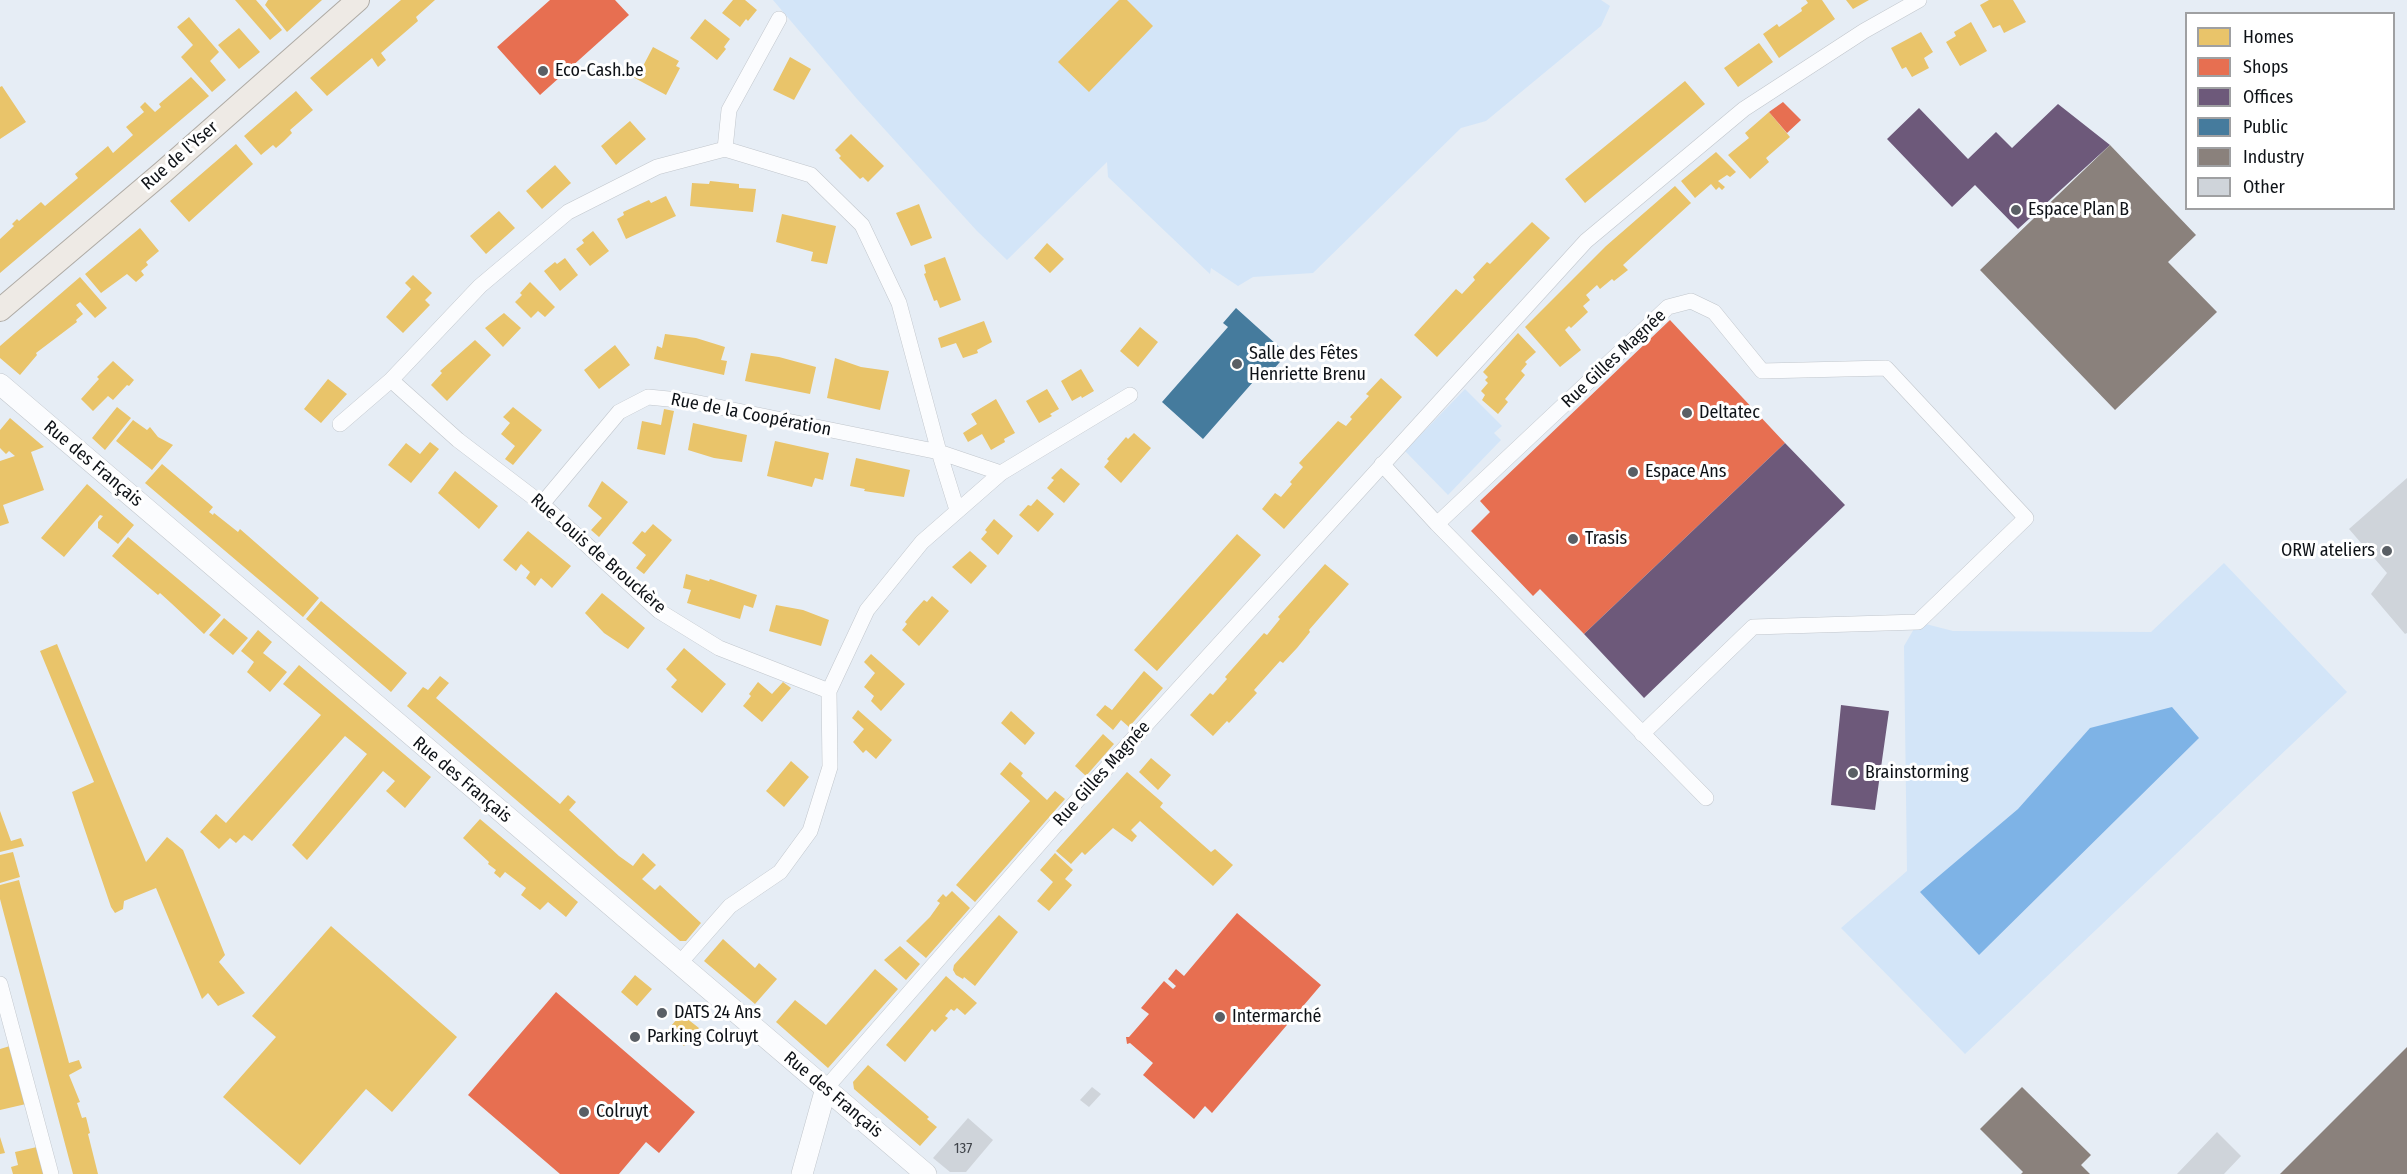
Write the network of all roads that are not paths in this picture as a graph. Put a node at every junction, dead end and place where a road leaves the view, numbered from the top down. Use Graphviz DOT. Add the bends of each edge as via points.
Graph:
graph roads {
  1 [pos="358,0"];
  2 [pos="1919,0"];
  3 [pos="779,19"];
  4 [pos="725,149"];
  5 [pos="0,310"];
  6 [pos="391,380"];
  7 [pos="0,384"];
  8 [pos="1130,395"];
  9 [pos="340,424"];
  10 [pos="939,452"];
  11 [pos="1382,464"];
  12 [pos="1001,472"];
  13 [pos="542,504"];
  14 [pos="957,510"];
  15 [pos="1437,524"];
  16 [pos="829,691"];
  17 [pos="1642,734"];
  18 [pos="1706,798"];
  19 [pos="679,964"];
  20 [pos="0,984"];
  21 [pos="826,1088"];
  22 [pos="51,1174"];
  23 [pos="802,1174"];
  24 [pos="927,1174"];
  1 -- 5 [label="main road, Rue de l'Yser"];
  2 -- 11 [label="street, Rue Gilles Magnée" via="1744,109 1586,241"];
  3 -- 4 [label="street" via="729,110"];
  4 -- 6 [label="street" via="657,167 568,212 480,286"];
  4 -- 10 [label="street" via="810,175 862,225 899,303"];
  6 -- 9 [label="street"];
  6 -- 13 [label="street, Rue Louis de Brouckère" via="458,440"];
  7 -- 19 [label="main road, Rue des Français"];
  8 -- 12 [label="street"];
  10 -- 12 [label="street, Rue de la Coopération"];
  10 -- 13 [label="street, Rue de la Coopération" via="689,401 648,397 619,412"];
  10 -- 14 [label="street"];
  11 -- 15 [label="street"];
  11 -- 21 [label="street, Rue Gilles Magnée" via="1082,795"];
  12 -- 14 [label="street"];
  13 -- 16 [label="street, Rue Louis de Brouckère" via="659,611 719,648"];
  14 -- 16 [label="street" via="922,542 867,610"];
  15 -- 17 [label="street"];
  15 -- 17 [label="street, Rue Gilles Magnée" via="1668,307 1691,301 1714,312 1762,371 1886,368 2026,518 1918,622 1753,627"];
  16 -- 19 [label="street" via="830,767 810,831 780,872 730,906"];
  17 -- 18 [label="street"];
  19 -- 21 [label="main road, Rue des Français"];
  20 -- 22 [label="street"];
  21 -- 23 [label="main road"];
  21 -- 24 [label="main road, Rue des Français"];
}
